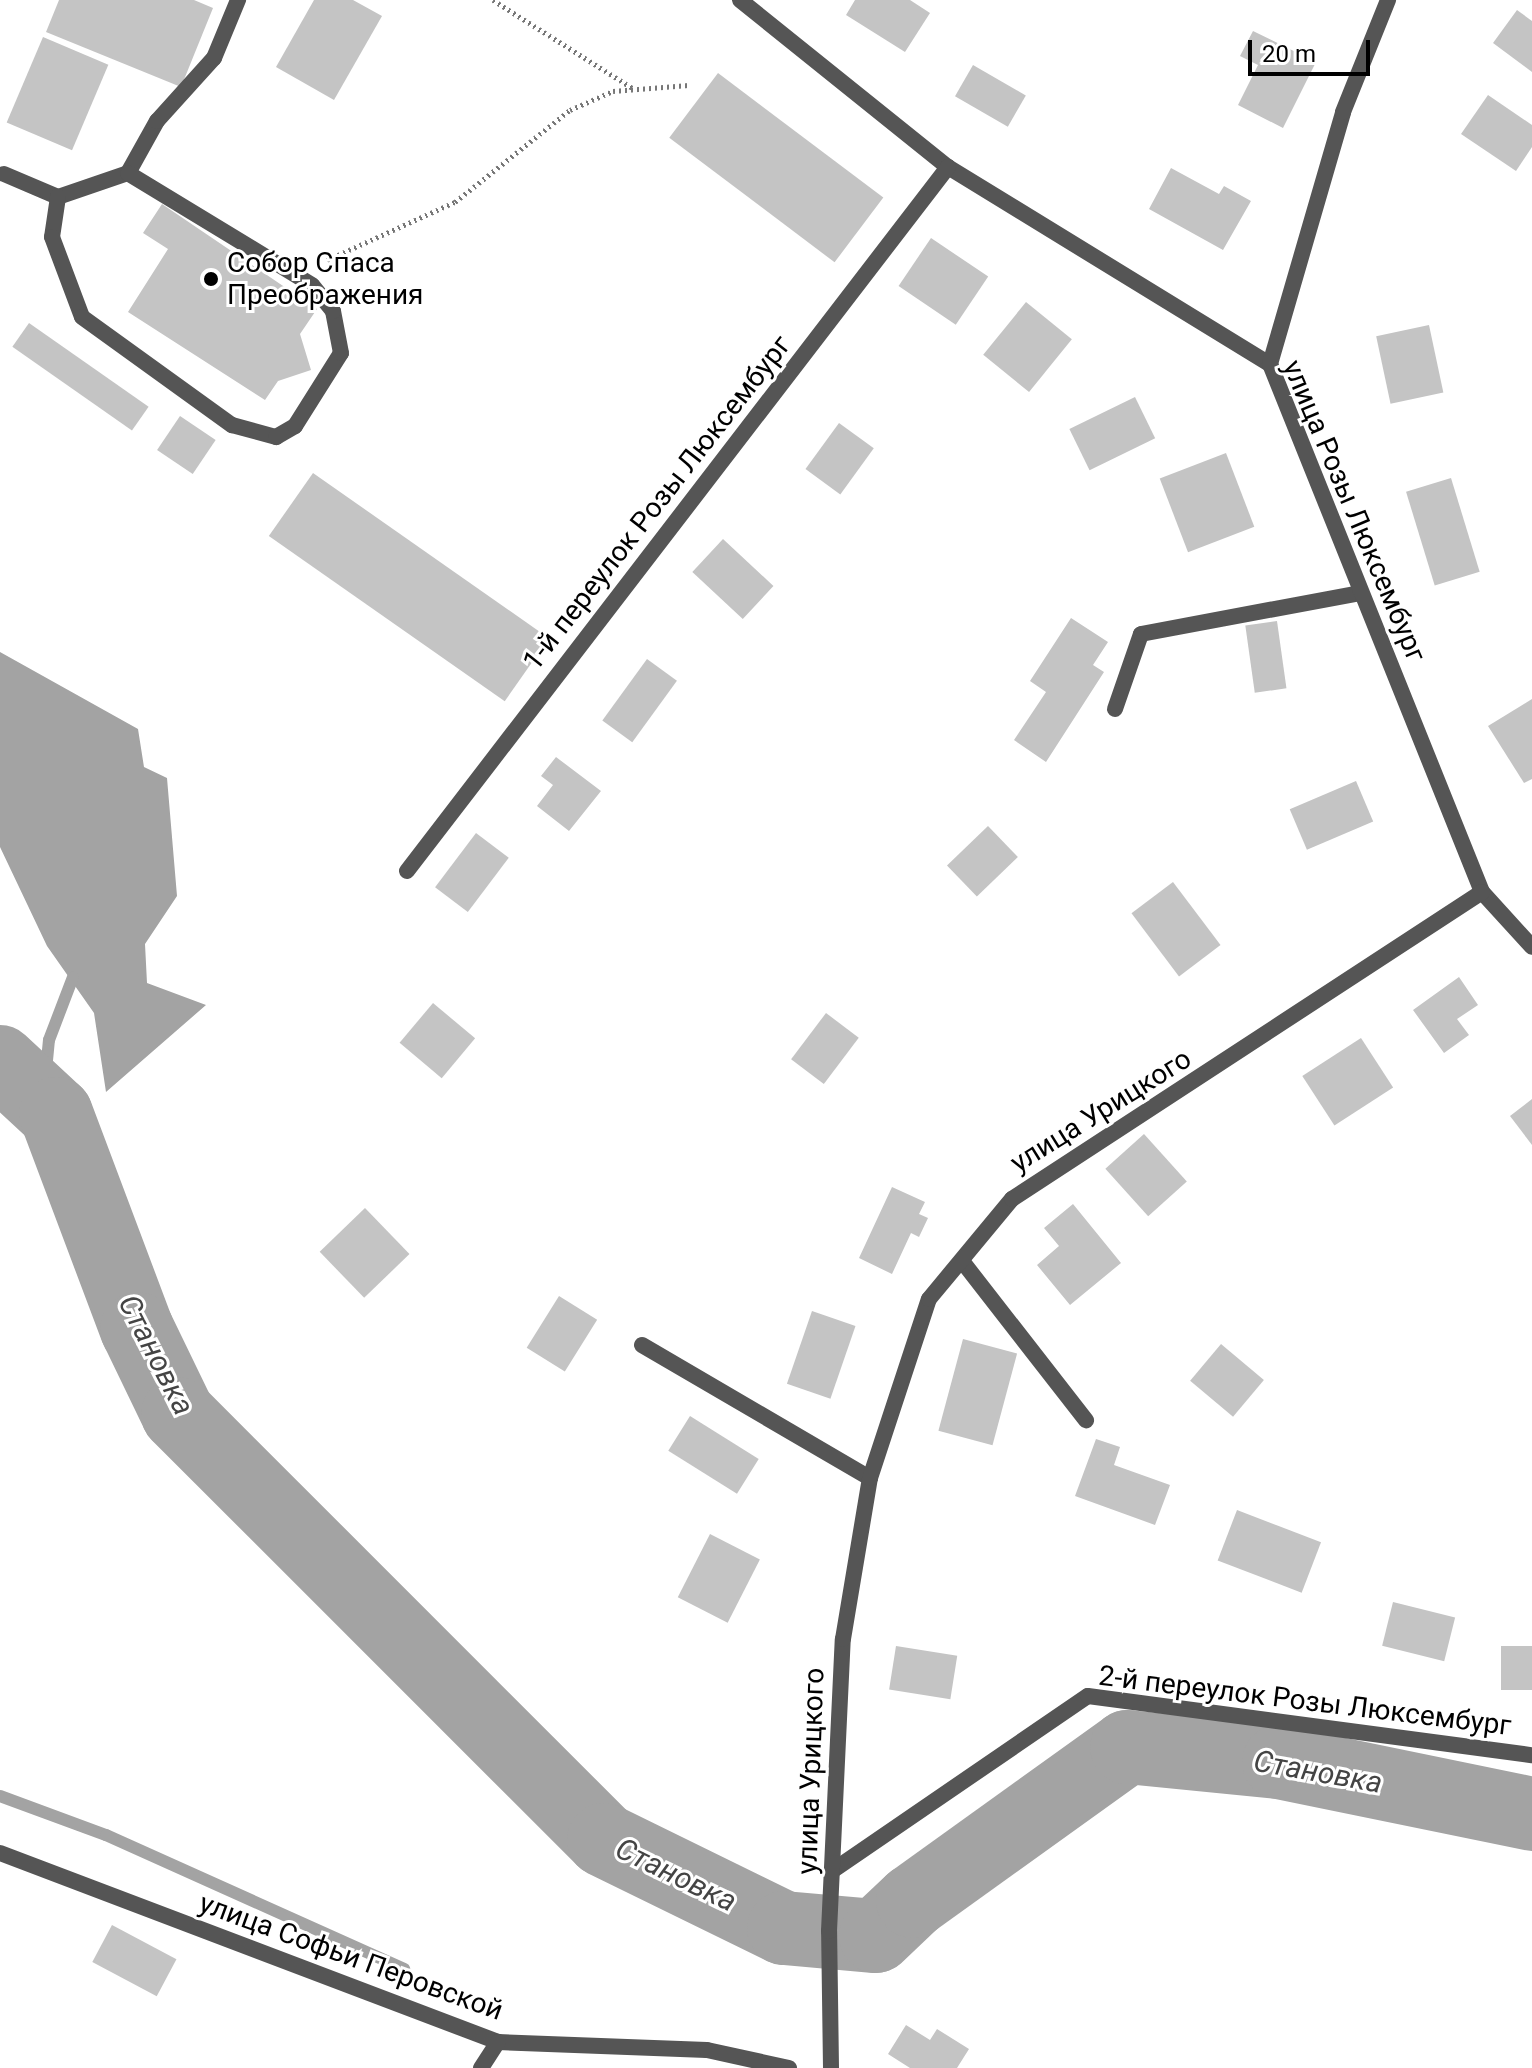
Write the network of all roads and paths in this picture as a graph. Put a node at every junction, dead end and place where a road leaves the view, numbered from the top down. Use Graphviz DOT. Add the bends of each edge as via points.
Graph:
graph roads {
  1 [pos="238,0"];
  2 [pos="493,0"];
  3 [pos="740,0"];
  4 [pos="1388,0"];
  5 [pos="689,85"];
  6 [pos="635,90"];
  7 [pos="948,167"];
  8 [pos="128,173"];
  9 [pos="4,174"];
  10 [pos="58,197"];
  11 [pos="297,275"];
  12 [pos="1270,364"];
  13 [pos="1361,593"];
  14 [pos="1115,709"];
  15 [pos="407,871"];
  16 [pos="1482,892"];
  17 [pos="1532,947"];
  18 [pos="962,1261"];
  19 [pos="642,1345"];
  20 [pos="1086,1420"];
  21 [pos="870,1478"];
  22 [pos="1532,1755"];
  23 [pos="0,1853"];
  24 [pos="835,1869"];
  25 [pos="498,2042"];
  26 [pos="481,2068"];
  27 [pos="789,2068"];
  28 [pos="831,2068"];
  1 -- 8 [label="street" via="214,58 157,121"];
  2 -- 6 [label="path"];
  3 -- 7 [label="street, улица Розы Люксембург"];
  4 -- 12 [label="street" via="1343,112"];
  5 -- 6 [label="path"];
  6 -- 11 [label="path" via="570,110 455,202"];
  7 -- 12 [label="street, улица Розы Люксембург"];
  7 -- 15 [label="street, 1-й переулок Розы Люксембург"];
  8 -- 10 [label="street"];
  8 -- 11 [label="street"];
  9 -- 10 [label="street"];
  10 -- 11 [label="street" via="52,237 82,317 255,435 276,437 295,426 341,353 333,311"];
  12 -- 13 [label="street, улица Розы Люксембург"];
  13 -- 14 [label="street" via="1141,634"];
  13 -- 16 [label="street, улица Розы Люксембург"];
  16 -- 17 [label="street, улица Розы Люксембург"];
  16 -- 18 [label="street, улица Урицкого" via="1012,1199"];
  18 -- 20 [label="street"];
  18 -- 21 [label="street, улица Урицкого" via="929,1299"];
  19 -- 21 [label="street"];
  21 -- 24 [label="street, улица Урицкого" via="843,1639"];
  22 -- 24 [label="street, 2-й переулок Розы Люксембург" via="1088,1696"];
  23 -- 25 [label="street, улица Софьи Перовской"];
  24 -- 28 [label="street, улица Урицкого"];
  25 -- 26 [label="street"];
  25 -- 27 [label="street, улица Софьи Перовской" via="707,2050"];
}
